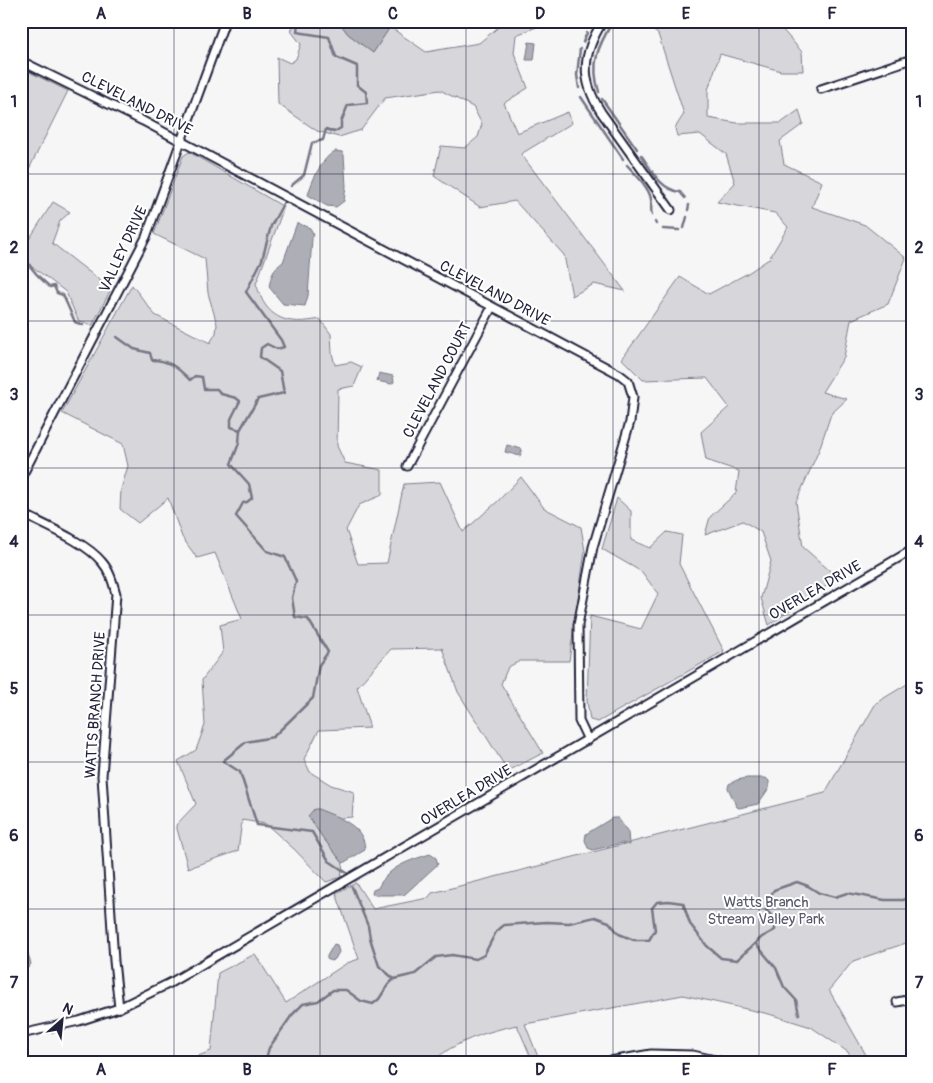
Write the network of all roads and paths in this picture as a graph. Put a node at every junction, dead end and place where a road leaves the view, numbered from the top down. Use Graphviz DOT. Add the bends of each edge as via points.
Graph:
graph roads {
  1 [pos="225,21"];
  2 [pos="603,21"];
  3 [pos="912,59"];
  4 [pos="21,61"];
  5 [pos="820,89"];
  6 [pos="181,141"];
  7 [pos="670,210"];
  8 [pos="492,307"];
  9 [pos="407,466"];
  10 [pos="21,478"];
  11 [pos="21,513"];
  12 [pos="912,550"];
  13 [pos="588,740"];
  14 [pos="912,999"];
  15 [pos="897,1002"];
  16 [pos="119,1008"];
  17 [pos="21,1034"];
  18 [pos="604,1062"];
  19 [pos="724,1062"];
  1 -- 6 [label="street, VALLEY DRIVE"];
  2 -- 7 [label="street" via="587,57 588,88 601,112"];
  3 -- 5 [label="street"];
  4 -- 6 [label="street, CLEVELAND DRIVE"];
  6 -- 8 [label="street, CLEVELAND DRIVE"];
  6 -- 10 [label="street, VALLEY DRIVE" via="146,237"];
  8 -- 9 [label="street, CLEVELAND COURT"];
  8 -- 13 [label="street, CLEVELAND DRIVE" via="619,374 628,381 633,397 630,422 593,547 578,625 579,722"];
  11 -- 16 [label="street, WATTS BRANCH DRIVE" via="94,554 109,573 116,594 102,776"];
  12 -- 13 [label="street, OVERLEA DRIVE"];
  13 -- 16 [label="street, OVERLEA DRIVE" via="170,983"];
  14 -- 15 [label="street"];
  16 -- 17 [label="street, OVERLEA DRIVE"];
  18 -- 19 [label="street" via="651,1054 693,1054"];
}
